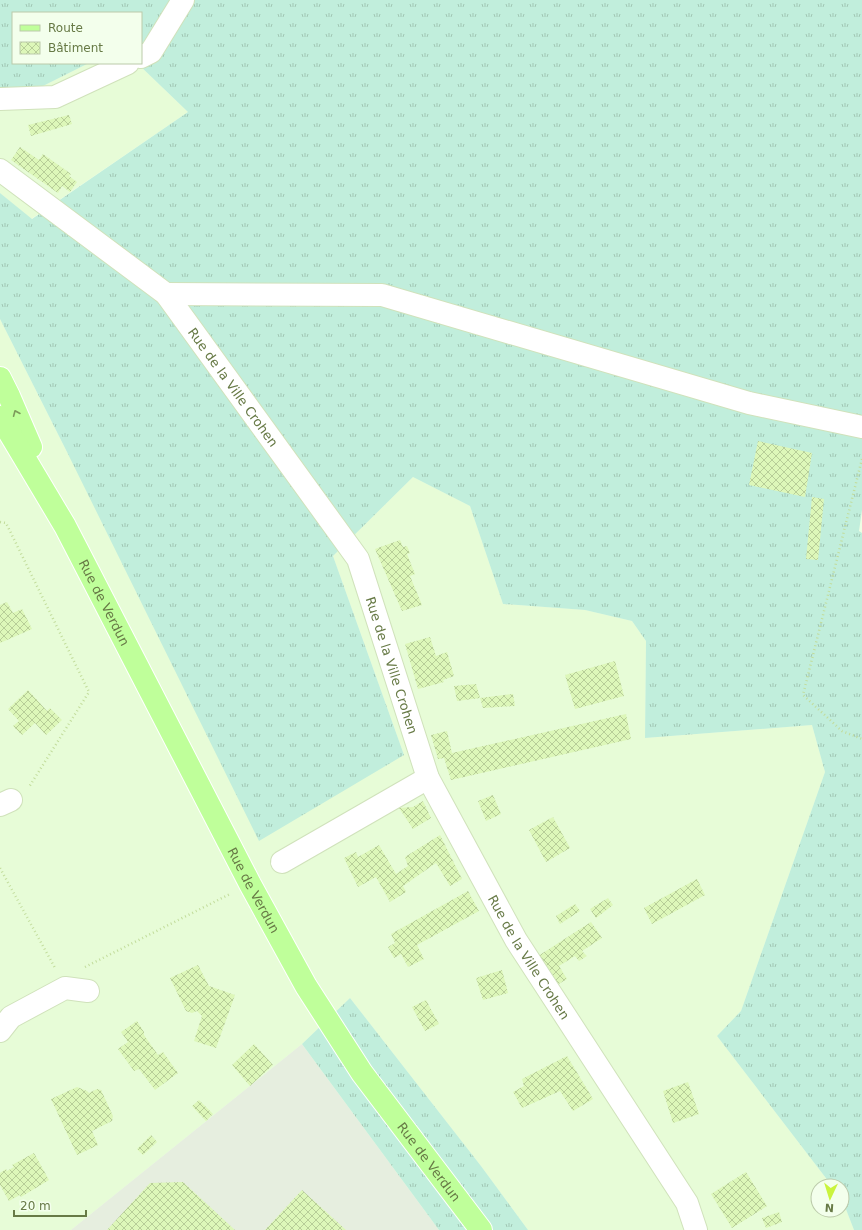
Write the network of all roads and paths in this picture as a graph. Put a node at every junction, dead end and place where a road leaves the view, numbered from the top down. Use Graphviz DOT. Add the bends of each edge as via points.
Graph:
graph roads {
  1 [pos="184,0"];
  2 [pos="142,56"];
  3 [pos="126,64"];
  4 [pos="0,99"];
  5 [pos="0,170"];
  6 [pos="166,294"];
  7 [pos="0,378"];
  8 [pos="0,417"];
  9 [pos="862,427"];
  10 [pos="862,459"];
  11 [pos="0,522"];
  12 [pos="65,526"];
  13 [pos="862,738"];
  14 [pos="428,778"];
  15 [pos="5,803"];
  16 [pos="282,862"];
  17 [pos="0,868"];
  18 [pos="250,884"];
  19 [pos="63,983"];
  20 [pos="88,991"];
  21 [pos="0,1031"];
  22 [pos="481,1230"];
  23 [pos="696,1230"];
  1 -- 2 [label="street" via="151,52"];
  3 -- 4 [label="street" via="55,97"];
  5 -- 6 [label="street, Rue de la Ville Crohen"];
  6 -- 9 [label="street" via="382,295 749,403"];
  6 -- 14 [label="street, Rue de la Ville Crohen" via="358,559"];
  12 -- 7 [label="main road, Rue de Verdun, one-way"];
  8 -- 12 [label="main road, Rue de Verdun"];
  10 -- 13 [label="path" via="803,695 842,731"];
  11 -- 15 [label="path" via="6,523 88,692 31,785"];
  12 -- 18 [label="main road, Rue de Verdun"];
  14 -- 16 [label="street"];
  14 -- 23 [label="street, Rue de la Ville Crohen" via="516,940 687,1202"];
  17 -- 19 [label="path"];
  18 -- 19 [label="path"];
  18 -- 22 [label="main road, Rue de Verdun" via="306,986 362,1073"];
  19 -- 20 [label="street"];
  19 -- 21 [label="street" via="11,1017"];
}
